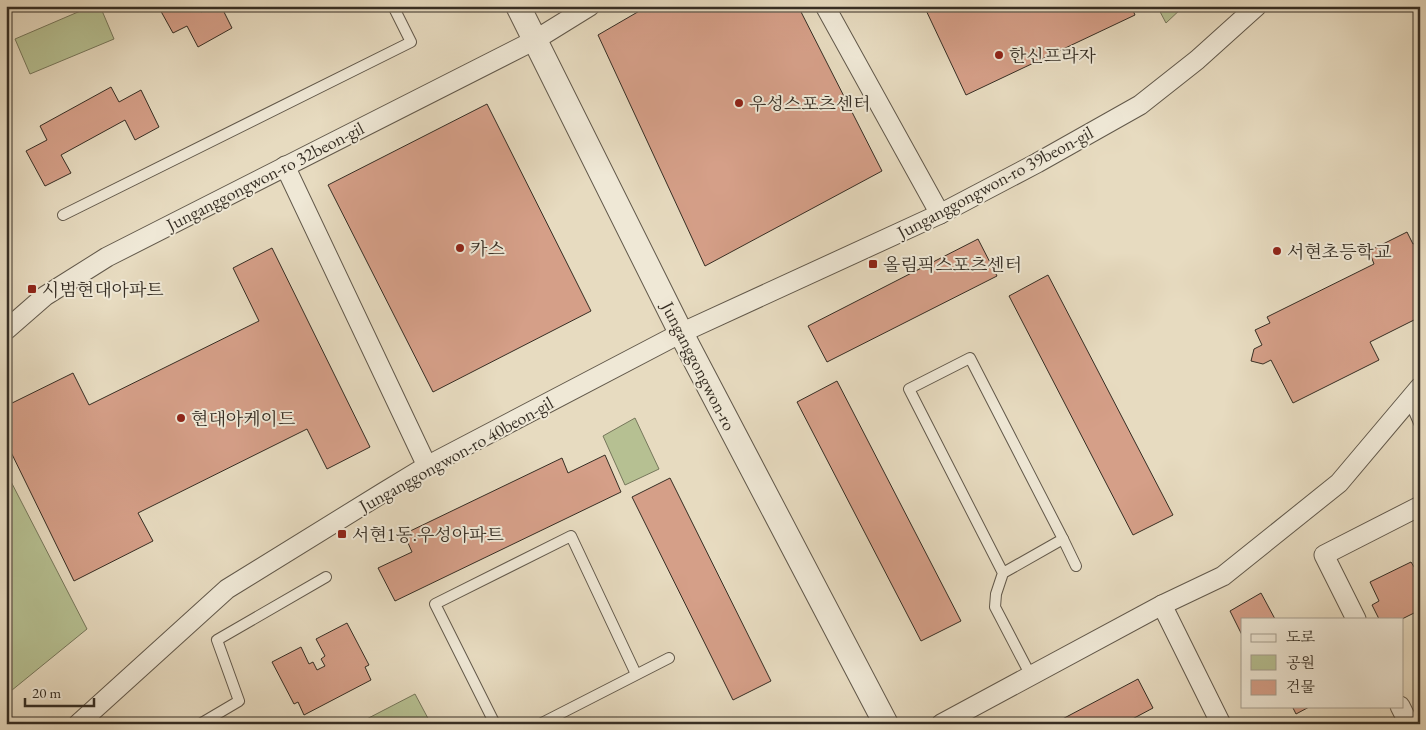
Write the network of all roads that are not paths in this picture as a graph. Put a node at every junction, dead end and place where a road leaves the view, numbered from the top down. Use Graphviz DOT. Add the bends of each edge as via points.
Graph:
graph roads {
  1 [pos="393,6"];
  2 [pos="518,6"];
  3 [pos="590,6"];
  4 [pos="825,6"];
  5 [pos="1257,6"];
  6 [pos="535,40"];
  7 [pos="285,166"];
  8 [pos="940,214"];
  9 [pos="63,215"];
  10 [pos="6,330"];
  11 [pos="681,333"];
  12 [pos="1414,394"];
  13 [pos="1420,425"];
  14 [pos="427,466"];
  15 [pos="1420,506"];
  16 [pos="1063,539"];
  17 [pos="1076,566"];
  18 [pos="1003,573"];
  19 [pos="326,577"];
  20 [pos="1162,605"];
  21 [pos="1356,618"];
  22 [pos="669,658"];
  23 [pos="636,674"];
  24 [pos="1031,676"];
  25 [pos="1401,708"];
  26 [pos="78,724"];
  27 [pos="200,724"];
  28 [pos="495,724"];
  29 [pos="540,724"];
  30 [pos="886,724"];
  31 [pos="941,724"];
  32 [pos="1221,724"];
  33 [pos="1409,724"];
  1 -- 9 [label="lane" via="411,42"];
  2 -- 6 [label="street, Junganggongwon-ro"];
  3 -- 6 [label="street, Junganggongwon-ro 32beon-gil"];
  4 -- 8 [label="street"];
  5 -- 8 [label="street, Junganggongwon-ro 39beon-gil" via="1140,104"];
  6 -- 7 [label="street, Junganggongwon-ro 32beon-gil"];
  6 -- 11 [label="street, Junganggongwon-ro"];
  7 -- 10 [label="street, Junganggongwon-ro 32beon-gil" via="107,256 45,296"];
  7 -- 14 [label="street"];
  8 -- 11 [label="street, Junganggongwon-ro 39beon-gil"];
  11 -- 14 [label="street, Junganggongwon-ro 40beon-gil"];
  11 -- 30 [label="street, Junganggongwon-ro"];
  12 -- 13 [label="lane"];
  12 -- 20 [label="street" via="1339,483 1287,527 1223,576"];
  14 -- 26 [label="street, Junganggongwon-ro 40beon-gil" via="227,589"];
  15 -- 21 [label="street" via="1324,555"];
  16 -- 17 [label="lane"];
  16 -- 18 [label="lane"];
  16 -- 18 [label="lane" via="970,358 909,389"];
  18 -- 24 [label="lane" via="995,607"];
  19 -- 27 [label="lane" via="217,640 239,701"];
  20 -- 24 [label="street"];
  20 -- 32 [label="street"];
  22 -- 23 [label="lane"];
  23 -- 28 [label="lane" via="570,536 435,604"];
  23 -- 29 [label="lane"];
  24 -- 31 [label="street"];
  25 -- 33 [label="street"];
}
